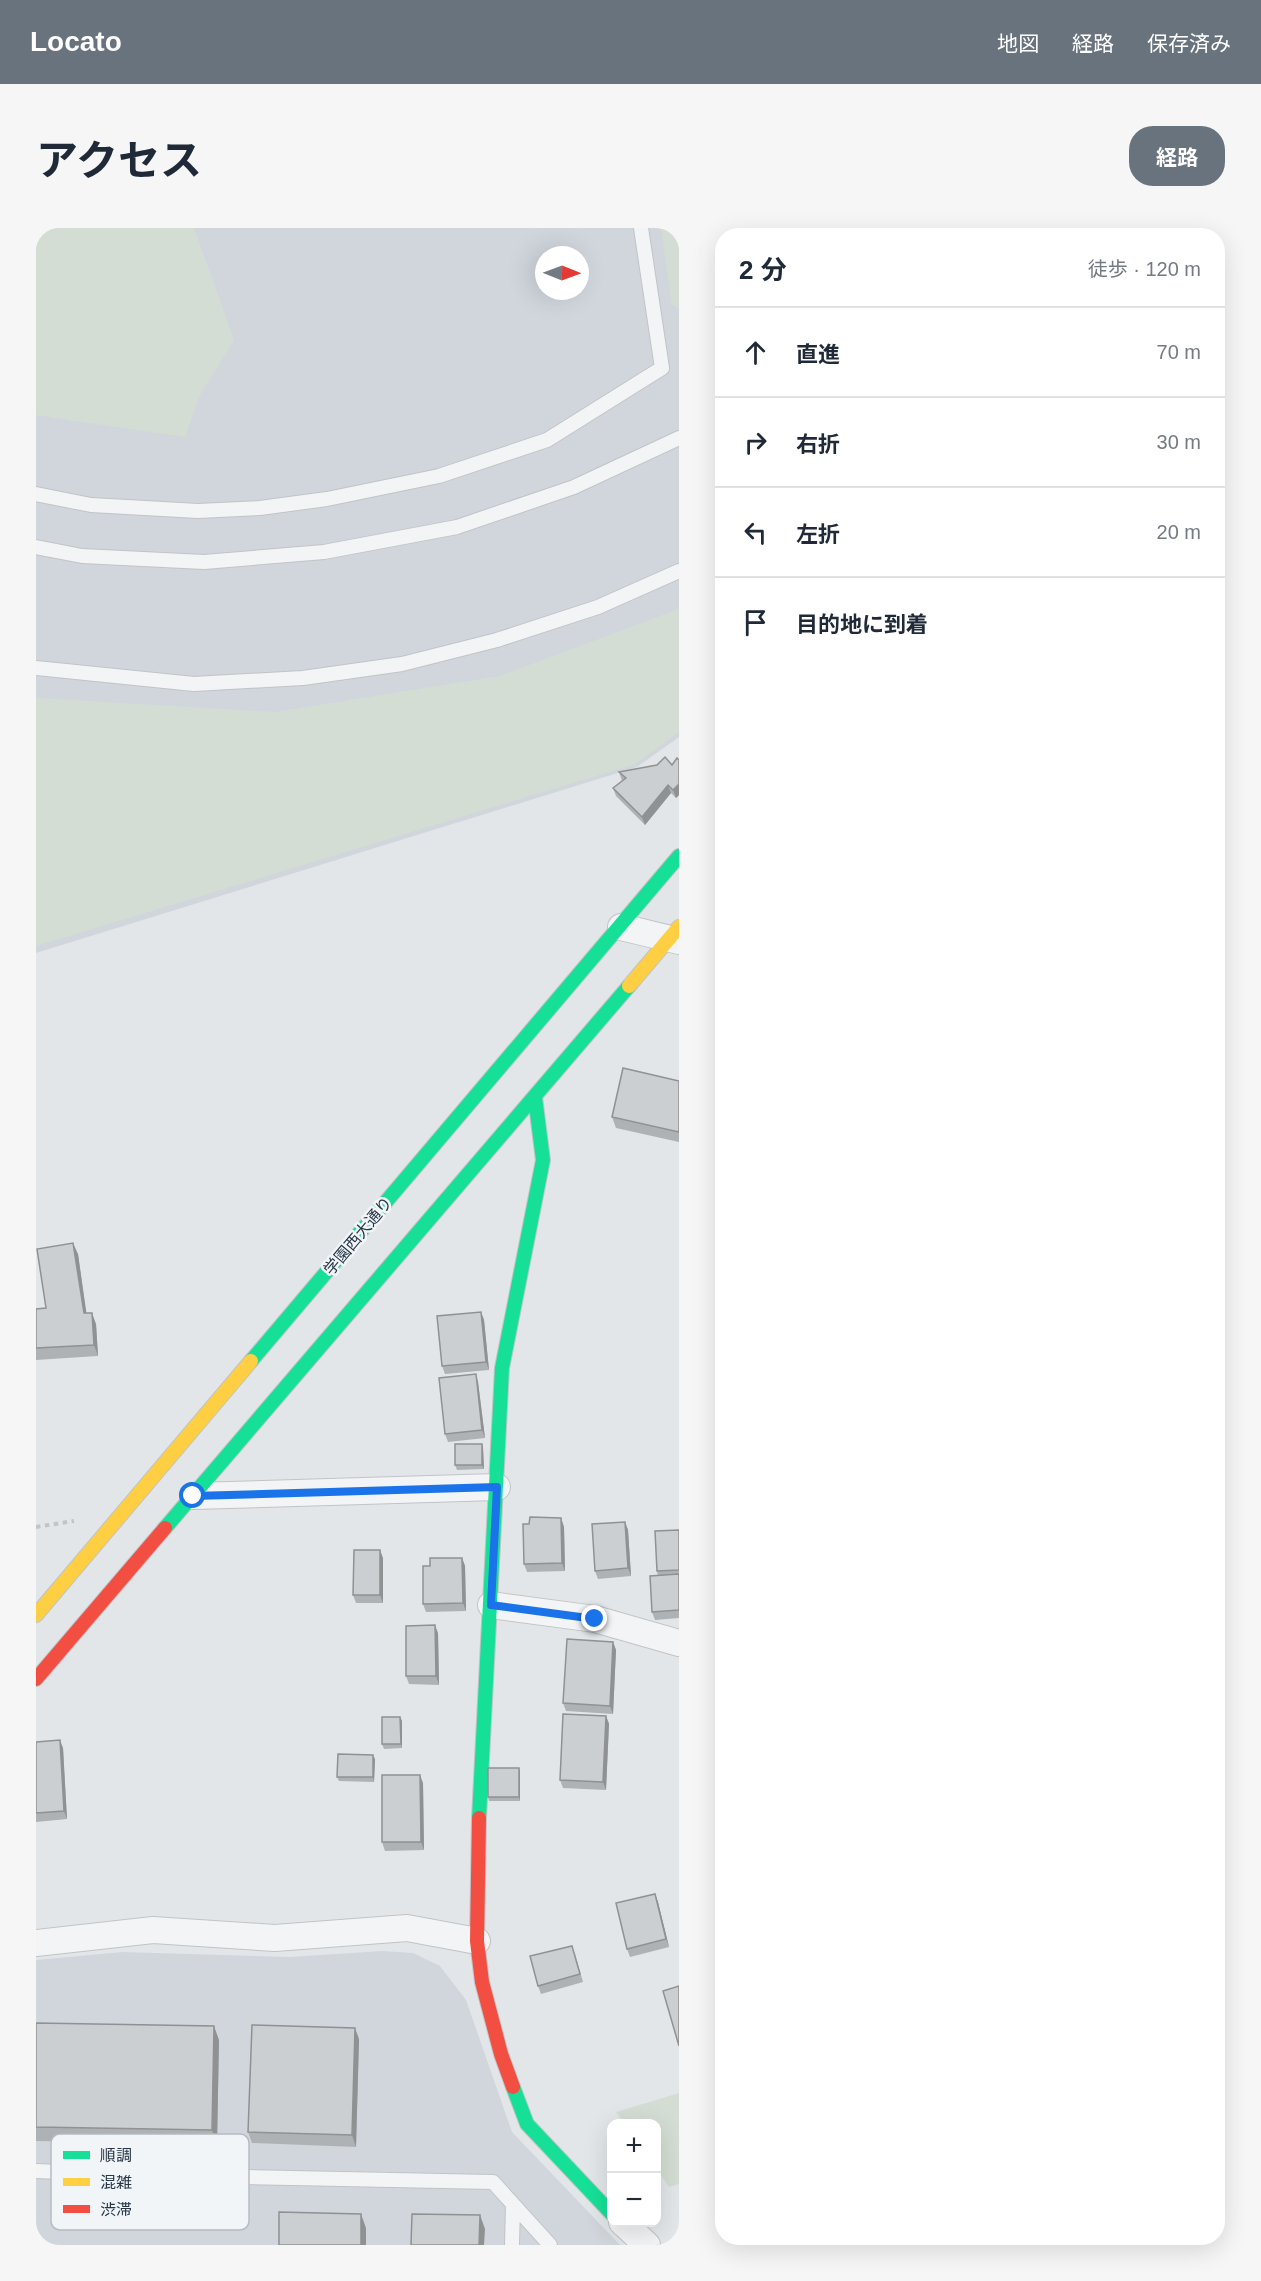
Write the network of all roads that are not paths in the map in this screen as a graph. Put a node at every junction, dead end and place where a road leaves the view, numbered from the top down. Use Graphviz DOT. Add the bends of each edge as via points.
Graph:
graph roads {
  1 [pos="641,228"];
  2 [pos="679,438"];
  3 [pos="36,494"];
  4 [pos="36,547"];
  5 [pos="679,571"];
  6 [pos="36,668"];
  7 [pos="679,856"];
  8 [pos="621,927"];
  9 [pos="676,936"];
  10 [pos="535,1097"];
  11 [pos="497,1487"];
  12 [pos="193,1496"];
  13 [pos="491,1605"];
  14 [pos="36,1615"];
  15 [pos="679,1643"];
  16 [pos="36,1679"];
  17 [pos="477,1941"];
  18 [pos="36,1943"];
  19 [pos="36,2171"];
  20 [pos="51,2172"];
  21 [pos="249,2177"];
  22 [pos="513,2205"];
  23 [pos="607,2209"];
  24 [pos="627,2227"];
  25 [pos="512,2245"];
  26 [pos="550,2245"];
  27 [pos="647,2245"];
  1 -- 3 [label="lane" via="662,368 547,440 440,476 327,500 260,508 198,511 91,506"];
  2 -- 4 [label="lane" via="574,487 457,527 324,552 204,562 82,556"];
  5 -- 6 [label="lane" via="598,607 496,640 402,664 303,678 194,684"];
  7 -- 8 [label="main road, 学園西大通り"];
  8 -- 9 [label="street"];
  8 -- 14 [label="main road, 学園西大通り"];
  9 -- 10 [label="main road"];
  10 -- 11 [label="main road" via="543,1160 502,1368"];
  10 -- 12 [label="main road"];
  11 -- 12 [label="street"];
  11 -- 13 [label="main road"];
  12 -- 16 [label="main road"];
  13 -- 15 [label="street" via="595,1619"];
  13 -- 17 [label="main road" via="479,1819"];
  17 -- 18 [label="street" via="407,1928 275,1938 153,1930"];
  17 -- 23 [label="main road" via="482,1982 501,2054 527,2124"];
  19 -- 20 [label="lane"];
  21 -- 22 [label="lane" via="493,2182"];
  22 -- 25 [label="lane"];
  22 -- 26 [label="lane"];
  24 -- 27 [label="street"];
}
